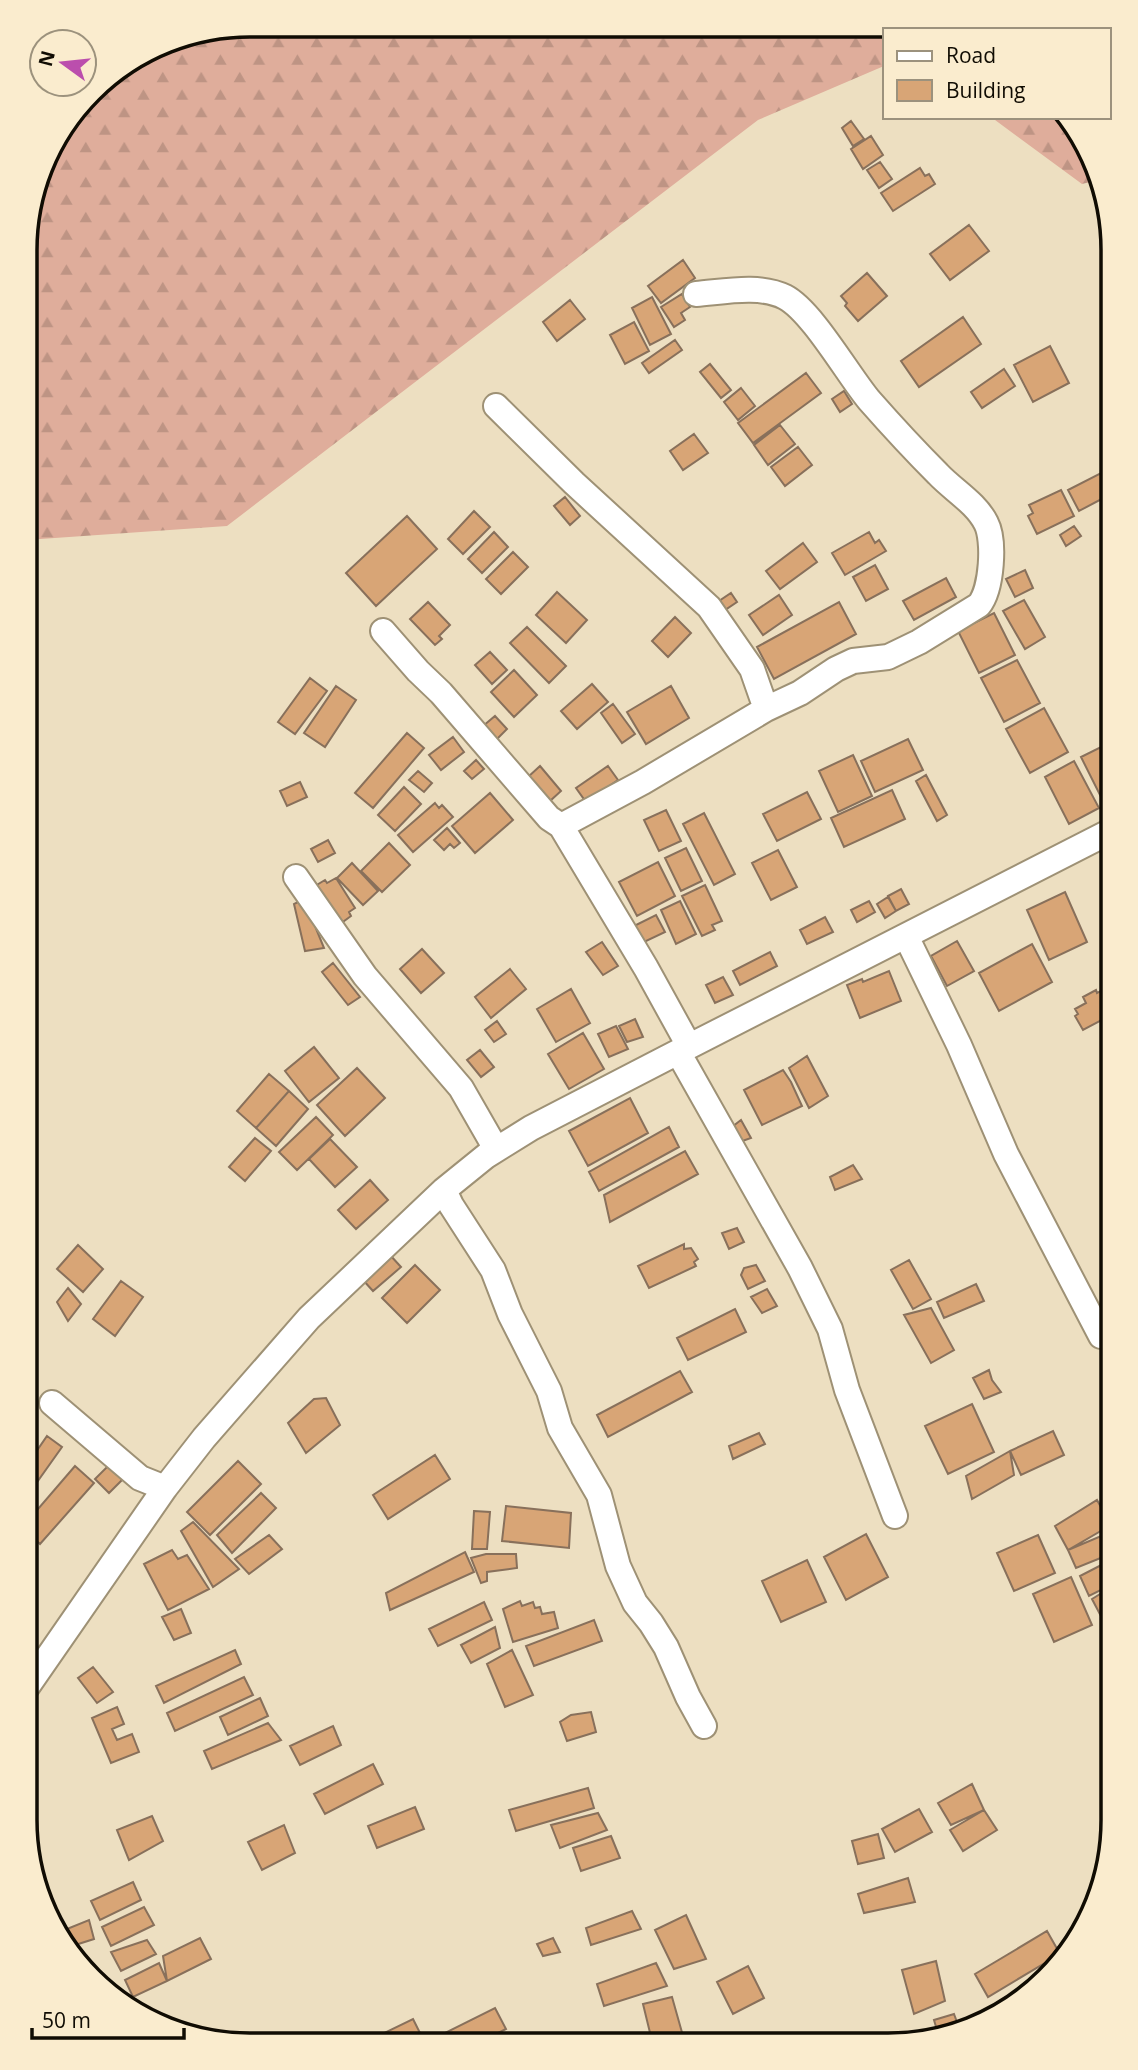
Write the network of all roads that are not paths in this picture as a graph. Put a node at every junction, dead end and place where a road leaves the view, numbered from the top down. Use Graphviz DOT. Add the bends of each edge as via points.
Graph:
graph roads {
  1 [pos="695,294"];
  2 [pos="496,406"];
  3 [pos="383,631"];
  4 [pos="766,709"];
  5 [pos="561,826"];
  6 [pos="1101,836"];
  7 [pos="296,877"];
  8 [pos="906,936"];
  9 [pos="683,1049"];
  10 [pos="496,1149"];
  11 [pos="444,1190"];
  12 [pos="1101,1336"];
  13 [pos="52,1403"];
  14 [pos="165,1488"];
  15 [pos="895,1516"];
  16 [pos="37,1673"];
  17 [pos="704,1726"];
  1 -- 4 [label="street" via="744,289 786,297 806,315 868,399 985,520 991,533 990,578 979,605 909,647 888,657 853,661"];
  2 -- 4 [label="street" via="709,607 752,669"];
  3 -- 5 [label="street"];
  4 -- 5 [label="street"];
  5 -- 9 [label="street" via="646,968"];
  6 -- 8 [label="street"];
  7 -- 10 [label="street" via="365,976 461,1088"];
  8 -- 9 [label="street"];
  8 -- 12 [label="street" via="1006,1154"];
  9 -- 10 [label="street"];
  9 -- 15 [label="street" via="830,1329"];
  10 -- 11 [label="street"];
  11 -- 14 [label="street" via="309,1318"];
  11 -- 17 [label="street" via="494,1270 560,1428 599,1495 623,1578 666,1647"];
  13 -- 14 [label="street" via="140,1478"];
  14 -- 16 [label="street"];
}
